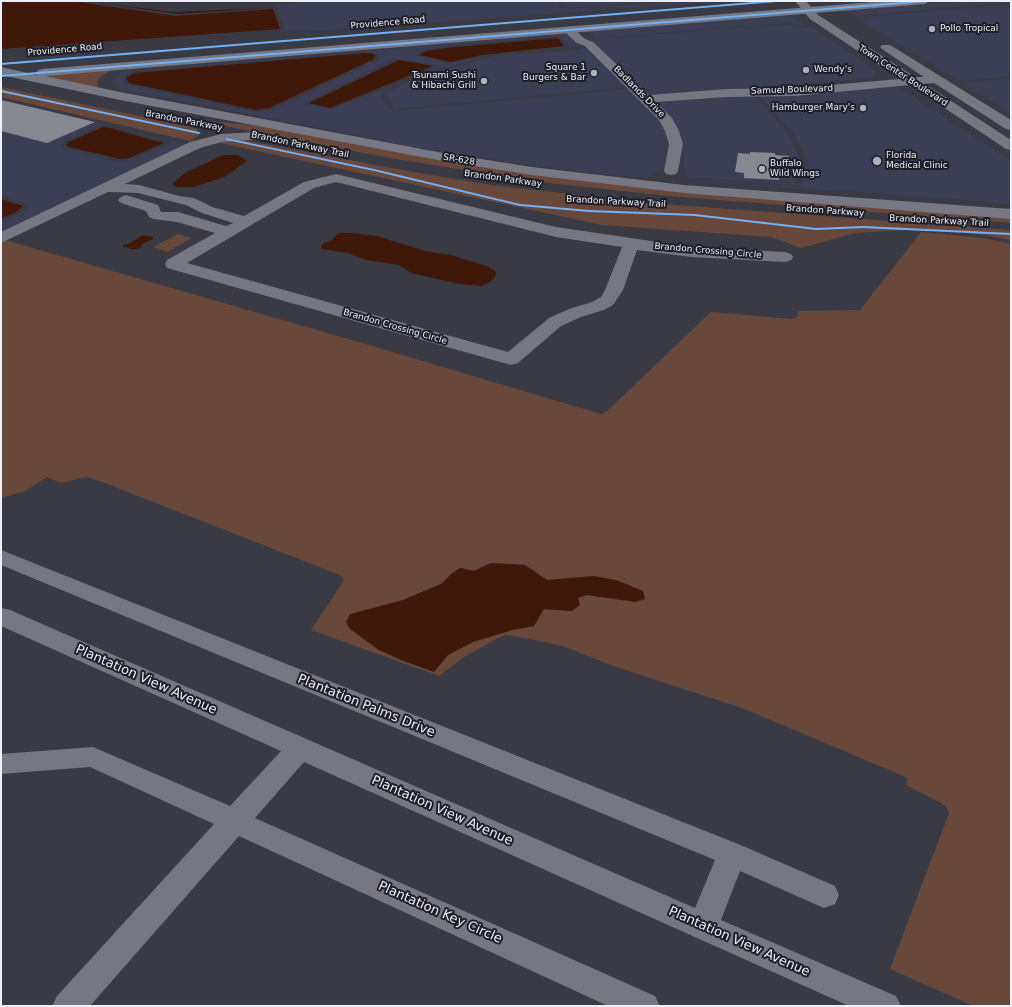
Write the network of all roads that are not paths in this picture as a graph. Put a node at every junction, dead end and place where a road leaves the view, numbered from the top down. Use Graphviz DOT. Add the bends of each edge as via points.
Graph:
graph roads {
  1 [pos="776,1"];
  2 [pos="925,1"];
  3 [pos="803,4"];
  4 [pos="820,9"];
  5 [pos="663,10"];
  6 [pos="843,20"];
  7 [pos="576,29"];
  8 [pos="877,41"];
  9 [pos="1,64"];
  10 [pos="145,64"];
  11 [pos="1,71"];
  12 [pos="17,75"];
  13 [pos="1,76"];
  14 [pos="938,79"];
  15 [pos="912,81"];
  16 [pos="1,84"];
  17 [pos="120,96"];
  18 [pos="646,99"];
  19 [pos="207,122"];
  20 [pos="1011,126"];
  21 [pos="256,136"];
  22 [pos="196,145"];
  23 [pos="1011,146"];
  24 [pos="671,171"];
  25 [pos="633,184"];
  26 [pos="106,187"];
  27 [pos="716,192"];
  28 [pos="178,200"];
  29 [pos="196,206"];
  30 [pos="153,208"];
  31 [pos="1011,214"];
  32 [pos="178,217"];
  33 [pos="247,222"];
  34 [pos="1011,226"];
  35 [pos="229,232"];
  36 [pos="1,238"];
  37 [pos="631,244"];
  38 [pos="784,257"];
  39 [pos="1,557"];
  40 [pos="1,616"];
  41 [pos="300,748"];
  42 [pos="1,764"];
  43 [pos="236,821"];
  44 [pos="732,854"];
  45 [pos="824,895"];
  46 [pos="703,926"];
  47 [pos="69,1006"];
  48 [pos="643,1006"];
  49 [pos="884,1006"];
  1 -- 5 [label="main road, Providence Road"];
  2 -- 4 [label="main road, Providence Road"];
  3 -- 4 [label="main road, Providence Road"];
  3 -- 7 [label="main road, Providence Road"];
  3 -- 15 [label="street, Town Center Boulevard" via="814,18"];
  4 -- 6 [label="street"];
  5 -- 7 [label="main road" via="589,21 576,25"];
  5 -- 9 [label="main road, Providence Road"];
  7 -- 10 [label="main road, Providence Road"];
  7 -- 18 [label="street, Badlands Drive" via="572,32 581,41 589,44"];
  8 -- 14 [label="street, Town Center Boulevard"];
  10 -- 12 [label="main road, Providence Road"];
  10 -- 17 [label="main road" via="122,69 104,80 110,91"];
  11 -- 12 [label="main road, Brandon Parkway"];
  12 -- 13 [label="main road, Providence Road"];
  12 -- 17 [label="main road, Brandon Parkway"];
  14 -- 15 [label="street, Samuel Boulevard"];
  14 -- 20 [label="street, Town Center Boulevard"];
  15 -- 18 [label="street, Samuel Boulevard" via="795,92 726,93"];
  15 -- 23 [label="street, Town Center Boulevard"];
  16 -- 19 [label="main road, Brandon Parkway"];
  17 -- 19 [label="main road, Brandon Parkway"];
  18 -- 24 [label="street, Badlands Drive" via="666,118 675,136 676,150"];
  19 -- 21 [label="main road, Brandon Parkway"];
  19 -- 22 [label="street" via="204,136"];
  19 -- 25 [label="main road, SR-628"];
  21 -- 22 [label="street" via="221,138"];
  21 -- 34 [label="main road, Brandon Parkway" via="457,173 609,193"];
  22 -- 26 [label="street"];
  24 -- 25 [label="main road" via="655,179"];
  24 -- 27 [label="main road" via="687,183"];
  25 -- 27 [label="main road, SR-628"];
  26 -- 28 [label="street" via="139,189"];
  26 -- 30 [label="street" via="119,198"];
  26 -- 36 [label="street"];
  27 -- 31 [label="main road, Brandon Parkway"];
  28 -- 29 [label="street" via="189,201"];
  28 -- 30 [label="street" via="163,202"];
  29 -- 32 [label="street" via="192,213"];
  29 -- 33 [label="street"];
  30 -- 32 [label="street" via="154,214 158,216"];
  32 -- 35 [label="street"];
  33 -- 35 [label="street, Brandon Crossing Circle"];
  33 -- 37 [label="street, Brandon Crossing Circle" via="309,185 336,178 556,232"];
  35 -- 37 [label="street, Brandon Crossing Circle" via="173,264 512,359 555,322 607,301 614,290"];
  37 -- 38 [label="street, Brandon Crossing Circle" via="692,252"];
  39 -- 44 [label="street, Plantation Palms Drive"];
  40 -- 41 [label="street, Plantation View Avenue"];
  41 -- 43 [label="street"];
  41 -- 46 [label="street, Plantation View Avenue"];
  42 -- 43 [label="street, Plantation Key Circle" via="93,757"];
  43 -- 47 [label="street"];
  43 -- 48 [label="street, Plantation Key Circle"];
  44 -- 45 [label="street, Plantation Palms Drive"];
  44 -- 46 [label="street"];
  46 -- 49 [label="street, Plantation View Avenue"];
}
